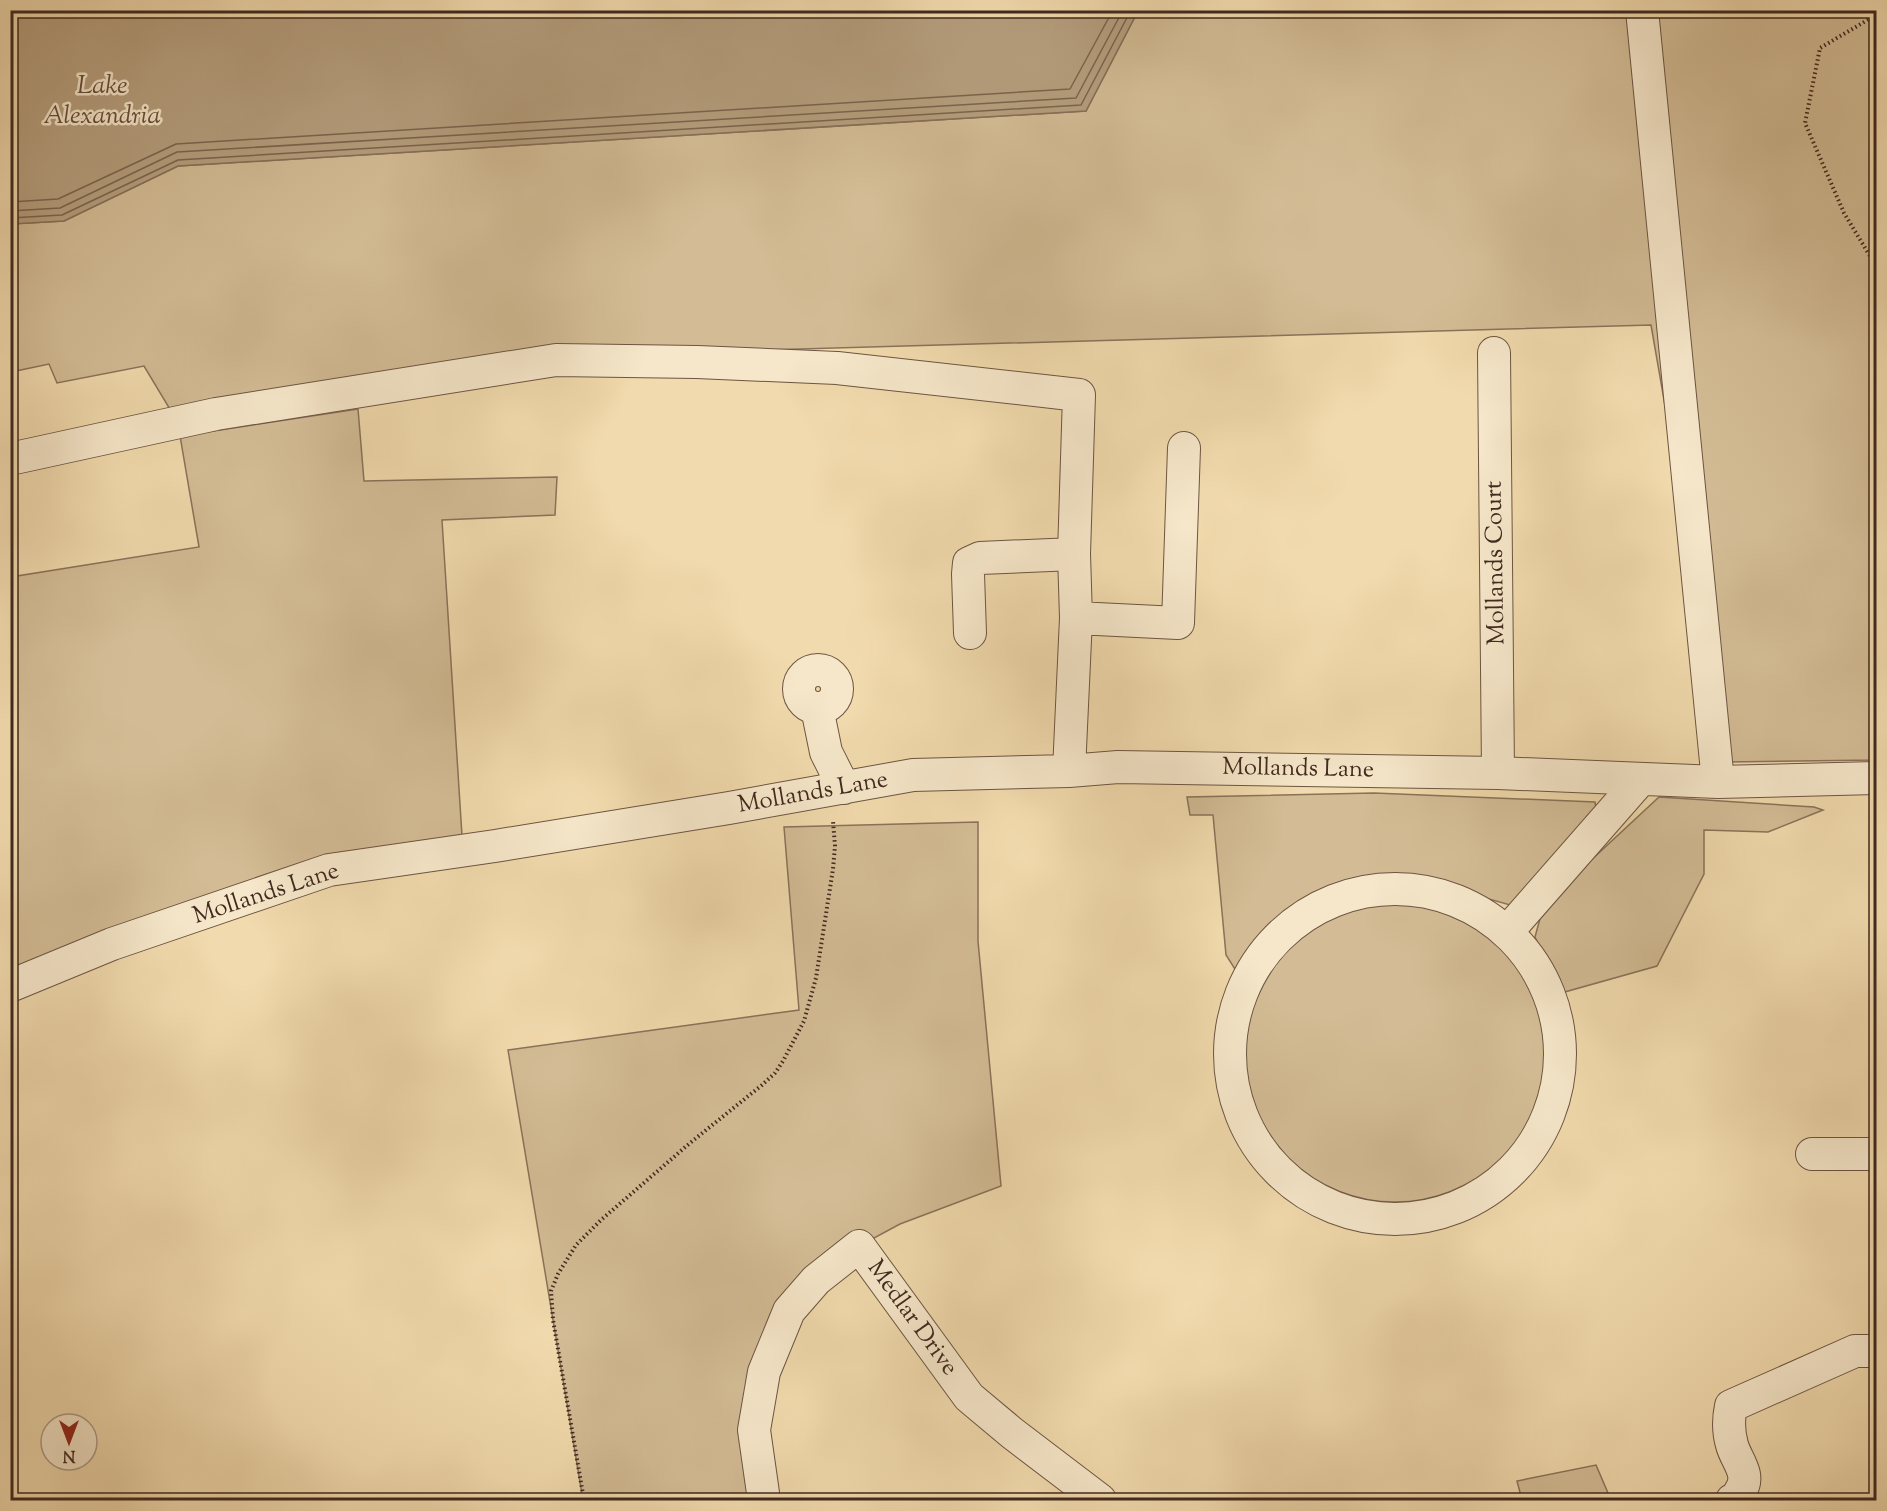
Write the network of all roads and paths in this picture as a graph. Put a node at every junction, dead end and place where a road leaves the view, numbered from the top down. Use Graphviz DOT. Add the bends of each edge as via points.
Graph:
graph roads {
  1 [pos="1642,10"];
  2 [pos="1876,15"];
  3 [pos="1876,266"];
  4 [pos="1494,353"];
  5 [pos="1184,448"];
  6 [pos="10,459"];
  7 [pos="1074,554"];
  8 [pos="1076,618"];
  9 [pos="970,633"];
  10 [pos="817,708"];
  11 [pos="1069,771"];
  12 [pos="1498,773"];
  13 [pos="1876,778"];
  14 [pos="1641,779"];
  15 [pos="1718,782"];
  16 [pos="837,789"];
  17 [pos="1507,932"];
  18 [pos="10,986"];
  19 [pos="1812,1154"];
  20 [pos="1876,1154"];
  21 [pos="1876,1351"];
  22 [pos="763,1492"];
  23 [pos="584,1500"];
  24 [pos="1100,1500"];
  25 [pos="1731,1500"];
  1 -- 15 [label="street"];
  2 -- 3 [label="path" via="1820,48 1805,123 1844,213"];
  4 -- 12 [label="street, Mollands Court"];
  5 -- 8 [label="street" via="1178,623"];
  6 -- 7 [label="street" via="216,414 556,360 837,368 1079,395"];
  7 -- 8 [label="street"];
  7 -- 9 [label="street" via="980,558 969,563"];
  8 -- 11 [label="street"];
  10 -- 16 [label="street"];
  11 -- 12 [label="street, Mollands Lane" via="1118,767"];
  11 -- 16 [label="street, Mollands Lane" via="913,776"];
  12 -- 14 [label="street, Mollands Lane"];
  13 -- 15 [label="street, Mollands Lane"];
  14 -- 15 [label="street, Mollands Lane"];
  14 -- 17 [label="street"];
  16 -- 18 [label="street, Mollands Lane" via="329,870 112,944"];
  16 -- 23 [label="path" via="833,869 816,978 800,1030 783,1061 762,1085 593,1228 564,1263 551,1291"];
  17 -- 17 [label="street" via="1528,955 1544,982 1561,1041 1554,1102 1525,1157 1478,1197 1419,1218 1358,1215 1328,1205 1297,1187 1271,1163 1250,1133 1236,1101 1230,1065 1232,1030 1240,995 1257,963 1280,936 1308,914 1340,898 1375,890 1411,890 1446,897 1479,911"];
  19 -- 20 [label="street"];
  21 -- 25 [label="street" via="1855,1351 1731,1406 1728,1423 1732,1447 1744,1472 1744,1485 1737,1498"];
  22 -- 24 [label="street, Medlar Drive" via="754,1430 764,1372 789,1311 816,1280 860,1246 969,1397"];
}
